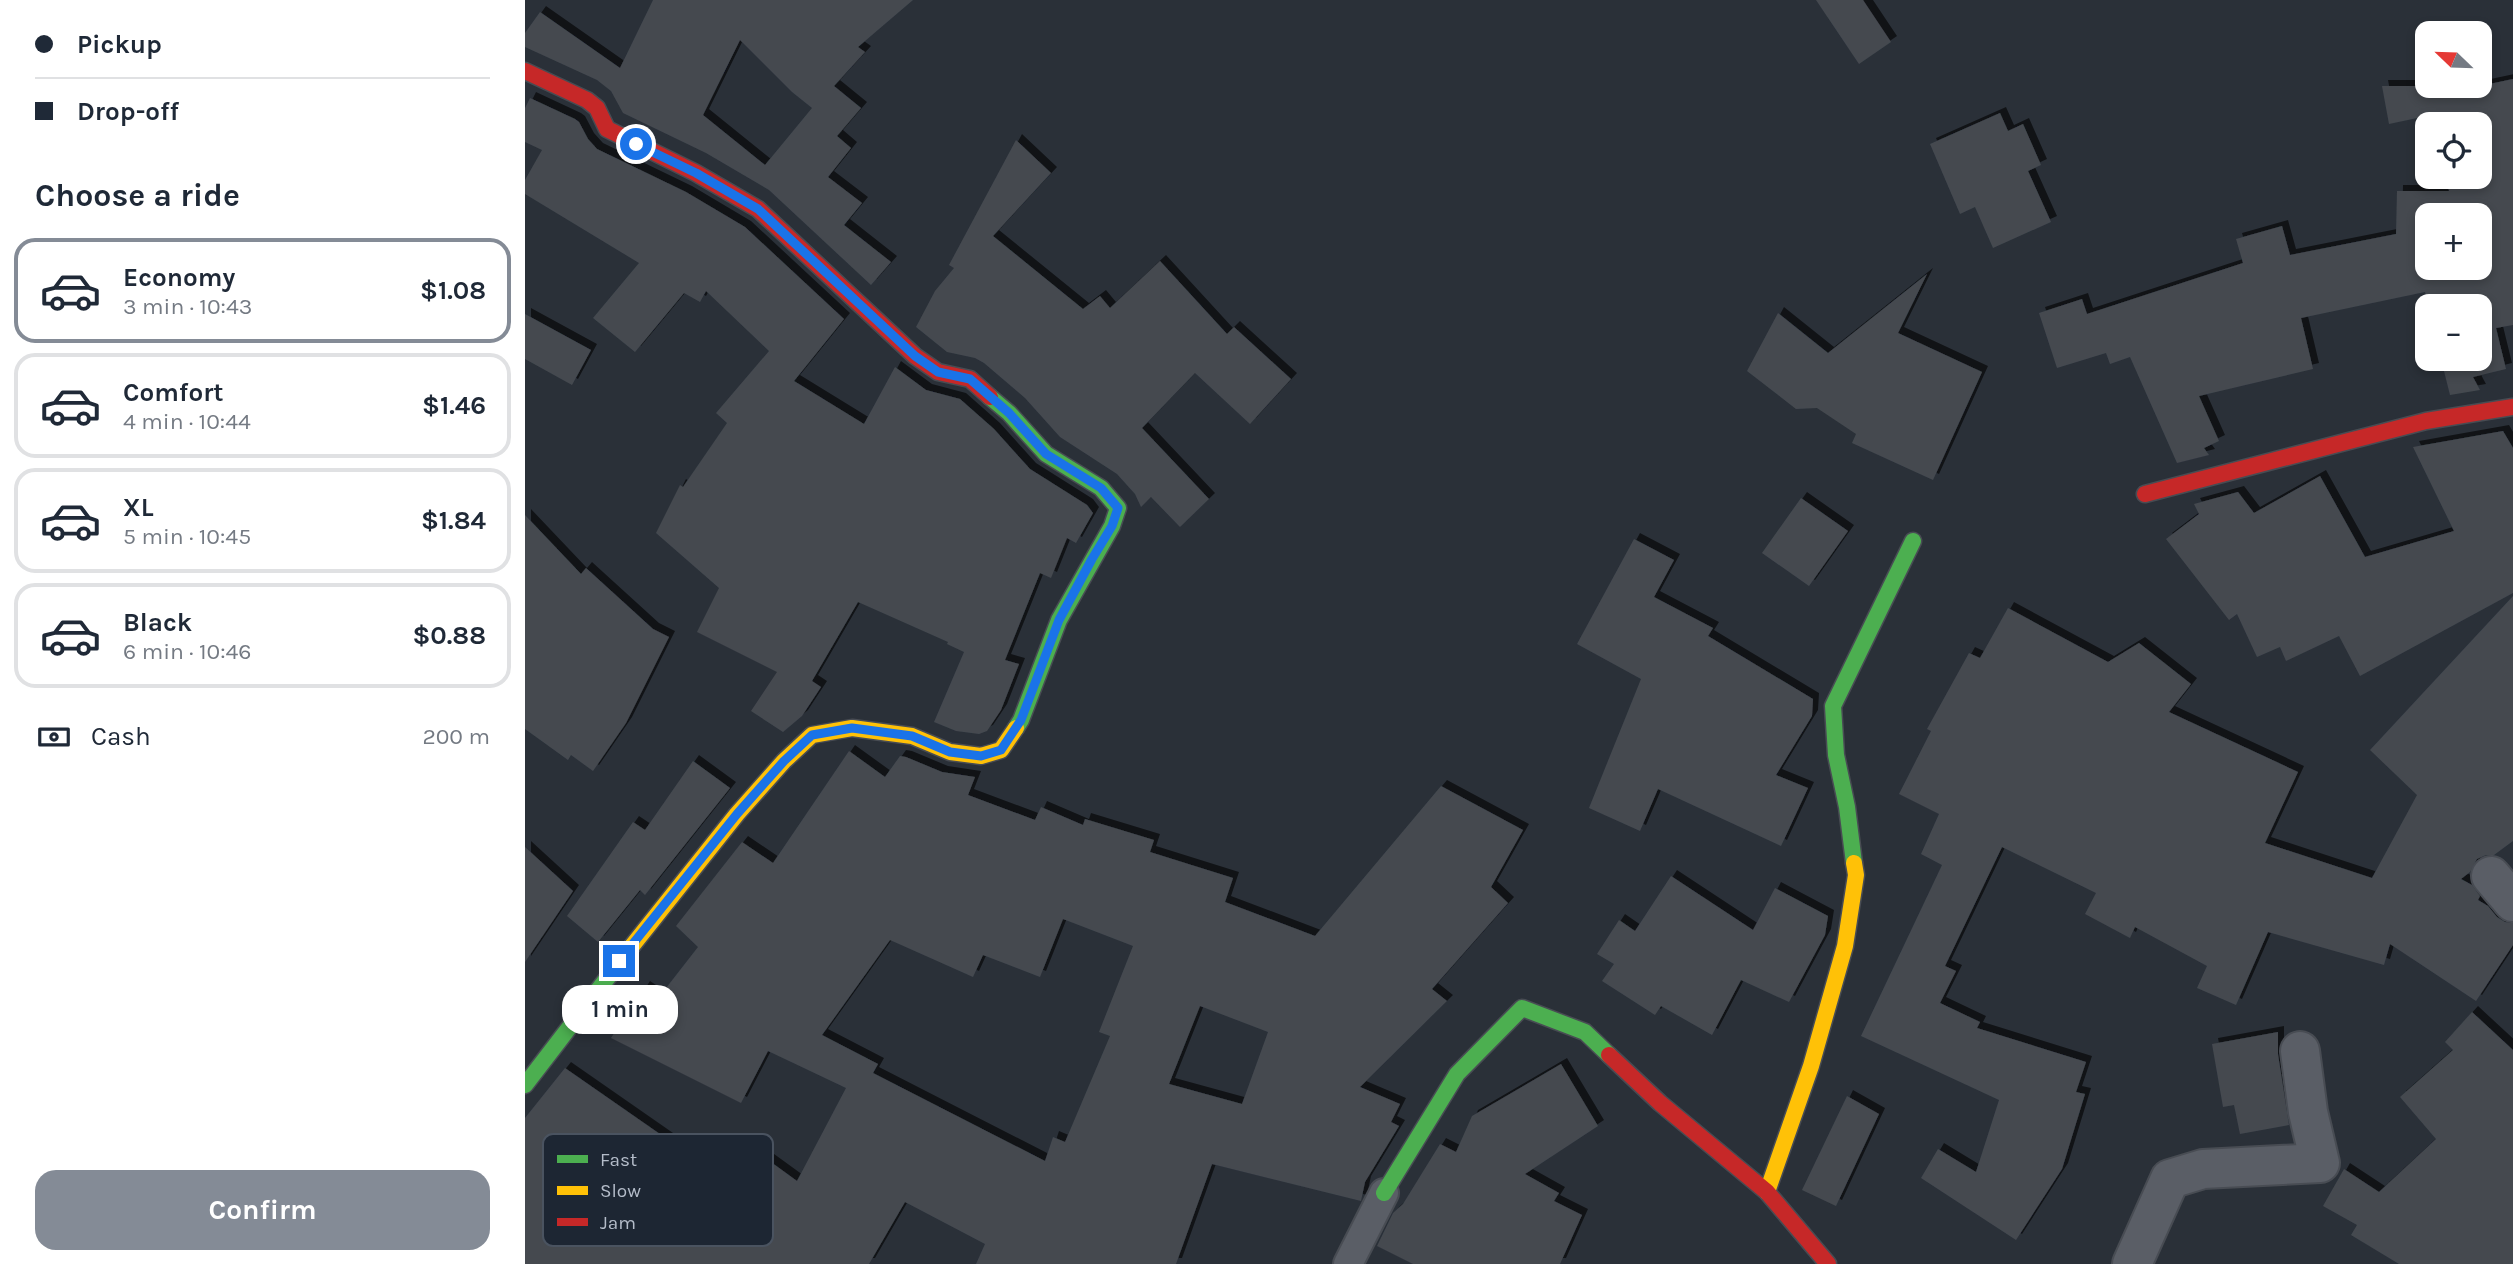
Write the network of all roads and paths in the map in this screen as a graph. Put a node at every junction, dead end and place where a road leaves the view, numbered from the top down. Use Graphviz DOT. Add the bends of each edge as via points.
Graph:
graph roads {
  1 [pos="525,71"];
  2 [pos="2513,407"];
  3 [pos="2145,494"];
  4 [pos="1913,541"];
  5 [pos="2300,1051"];
  6 [pos="525,1085"];
  7 [pos="1767,1192"];
  8 [pos="1384,1193"];
  9 [pos="1348,1264"];
  10 [pos="1828,1264"];
  11 [pos="2132,1264"];
  1 -- 6 [label="street" via="587,100 597,108 607,129 758,209 915,356 938,372 970,379 1046,454 1101,488 1118,508 1059,620 1021,720 1001,750 981,756 950,752 912,736 852,728 812,735 737,814"];
  2 -- 3 [label="street" via="2426,421"];
  4 -- 7 [label="street" via="1833,706 1836,755 1856,875 1845,946 1819,1040"];
  5 -- 11 [label="street" via="2321,1163 2203,1169 2170,1178"];
  7 -- 8 [label="street" via="1660,1103 1585,1032 1522,1008 1457,1074"];
  7 -- 10 [label="street"];
  8 -- 9 [label="lane"];
}
